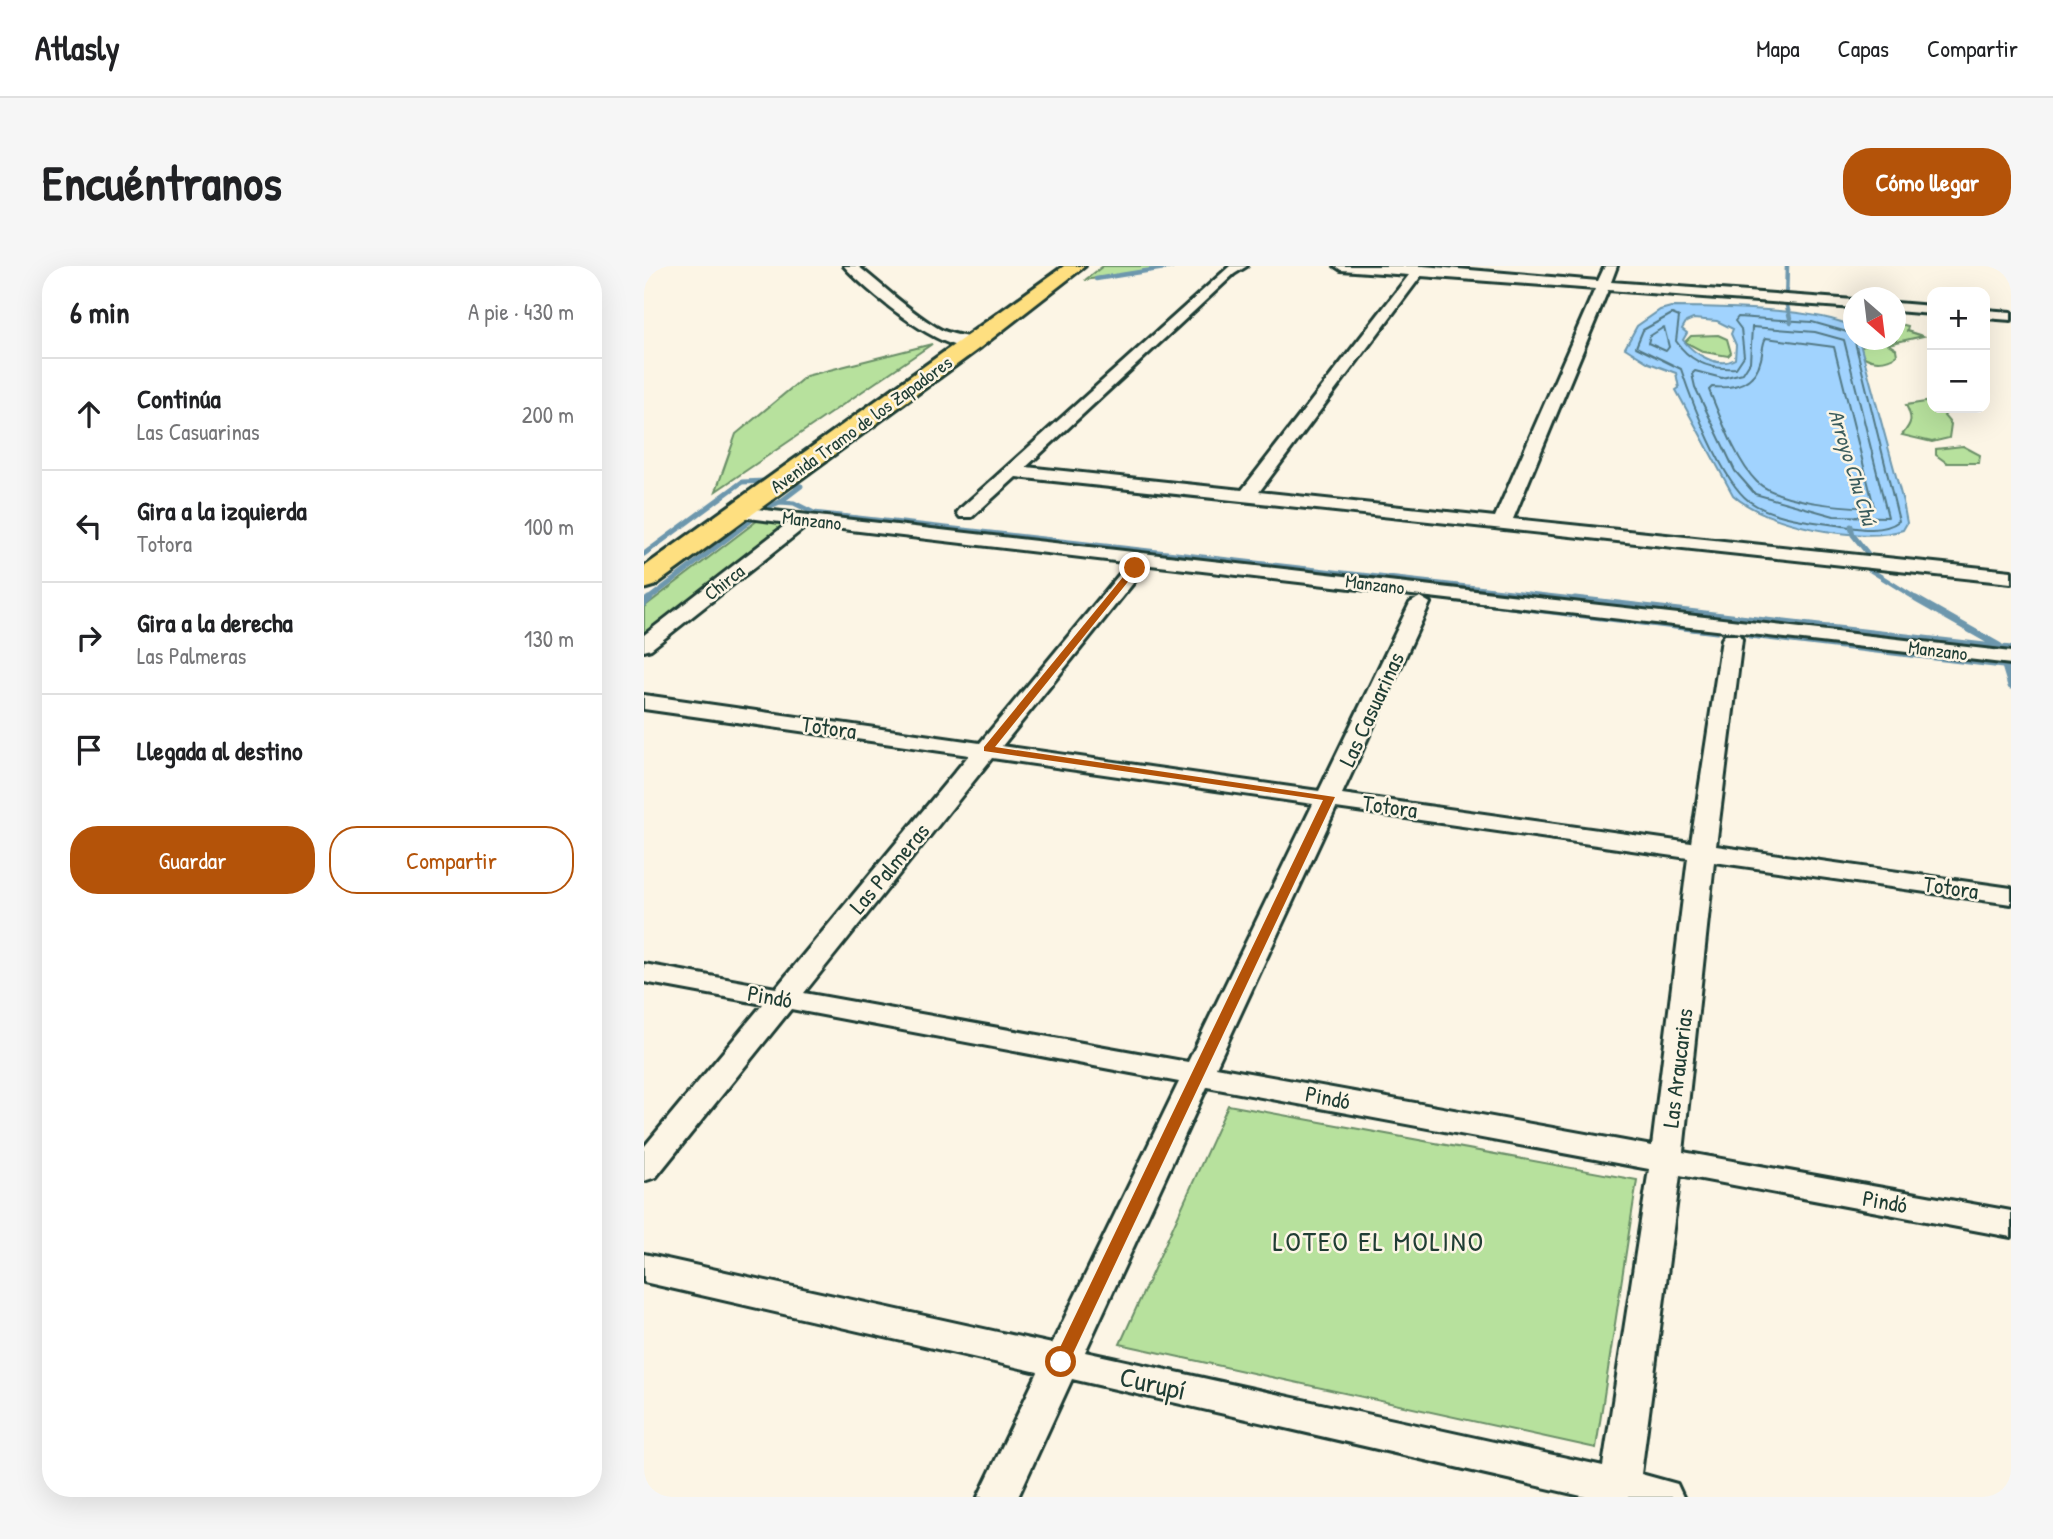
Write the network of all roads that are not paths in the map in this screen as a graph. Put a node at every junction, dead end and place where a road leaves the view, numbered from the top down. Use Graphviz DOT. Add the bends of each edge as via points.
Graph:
graph roads {
  1 [pos="850,266"];
  2 [pos="1076,266"];
  3 [pos="1241,266"];
  4 [pos="1341,266"];
  5 [pos="1380,266"];
  6 [pos="1611,266"];
  7 [pos="1419,270"];
  8 [pos="1604,284"];
  9 [pos="1843,301"];
  10 [pos="1906,307"];
  11 [pos="1927,308"];
  12 [pos="1990,312"];
  13 [pos="2011,314"];
  14 [pos="974,343"];
  15 [pos="1012,471"];
  16 [pos="1247,496"];
  17 [pos="738,512"];
  18 [pos="966,513"];
  19 [pos="805,519"];
  20 [pos="1502,523"];
  21 [pos="1888,565"];
  22 [pos="1135,568"];
  23 [pos="2011,577"];
  24 [pos="644,580"];
  25 [pos="1420,603"];
  26 [pos="1732,639"];
  27 [pos="644,645"];
  28 [pos="2011,658"];
  29 [pos="644,702"];
  30 [pos="988,749"];
  31 [pos="1329,797"];
  32 [pos="1702,852"];
  33 [pos="2011,896"];
  34 [pos="644,973"];
  35 [pos="782,998"];
  36 [pos="1198,1073"];
  37 [pos="1666,1161"];
  38 [pos="644,1168"];
  39 [pos="2011,1224"];
  40 [pos="644,1268"];
  41 [pos="1061,1362"];
  42 [pos="1619,1492"];
  43 [pos="998,1497"];
  44 [pos="1663,1497"];
  1 -- 14 [label="street" via="930,330 950,340"];
  2 -- 14 [label="highway, Avenida Tramo de los Zapadores"];
  3 -- 15 [label="street" via="1229,271"];
  4 -- 7 [label="street"];
  5 -- 7 [label="street"];
  6 -- 8 [label="street"];
  7 -- 8 [label="street"];
  7 -- 16 [label="street"];
  8 -- 9 [label="street"];
  8 -- 20 [label="street"];
  10 -- 11 [label="street"];
  12 -- 13 [label="street"];
  14 -- 17 [label="highway, Avenida Tramo de los Zapadores"];
  15 -- 16 [label="street"];
  15 -- 18 [label="street"];
  16 -- 20 [label="street"];
  17 -- 19 [label="street, Manzano"];
  17 -- 24 [label="highway, Avenida Tramo de los Zapadores"];
  19 -- 27 [label="street, Chirca"];
  19 -- 28 [label="street, Manzano"];
  20 -- 21 [label="street"];
  21 -- 23 [label="street"];
  22 -- 30 [label="street, Las Palmeras"];
  25 -- 31 [label="street, Las Casuarinas"];
  26 -- 32 [label="street, Las Araucarias"];
  29 -- 30 [label="street, Totora"];
  30 -- 31 [label="street, Totora"];
  30 -- 35 [label="street, Las Palmeras"];
  31 -- 32 [label="street, Totora"];
  31 -- 36 [label="street, Las Casuarinas"];
  32 -- 33 [label="street, Totora"];
  32 -- 37 [label="street, Las Araucarias"];
  34 -- 35 [label="street, Pindó"];
  35 -- 36 [label="street, Pindó"];
  35 -- 38 [label="street, Las Palmeras"];
  36 -- 37 [label="street, Pindó"];
  36 -- 41 [label="street, Las Casuarinas"];
  37 -- 39 [label="street, Pindó"];
  37 -- 42 [label="street, Las Araucarias"];
  40 -- 41 [label="street, Curupí"];
  41 -- 42 [label="street, Curupí"];
  41 -- 43 [label="street, Las Casuarinas"];
  42 -- 44 [label="street, Curupí"];
}
